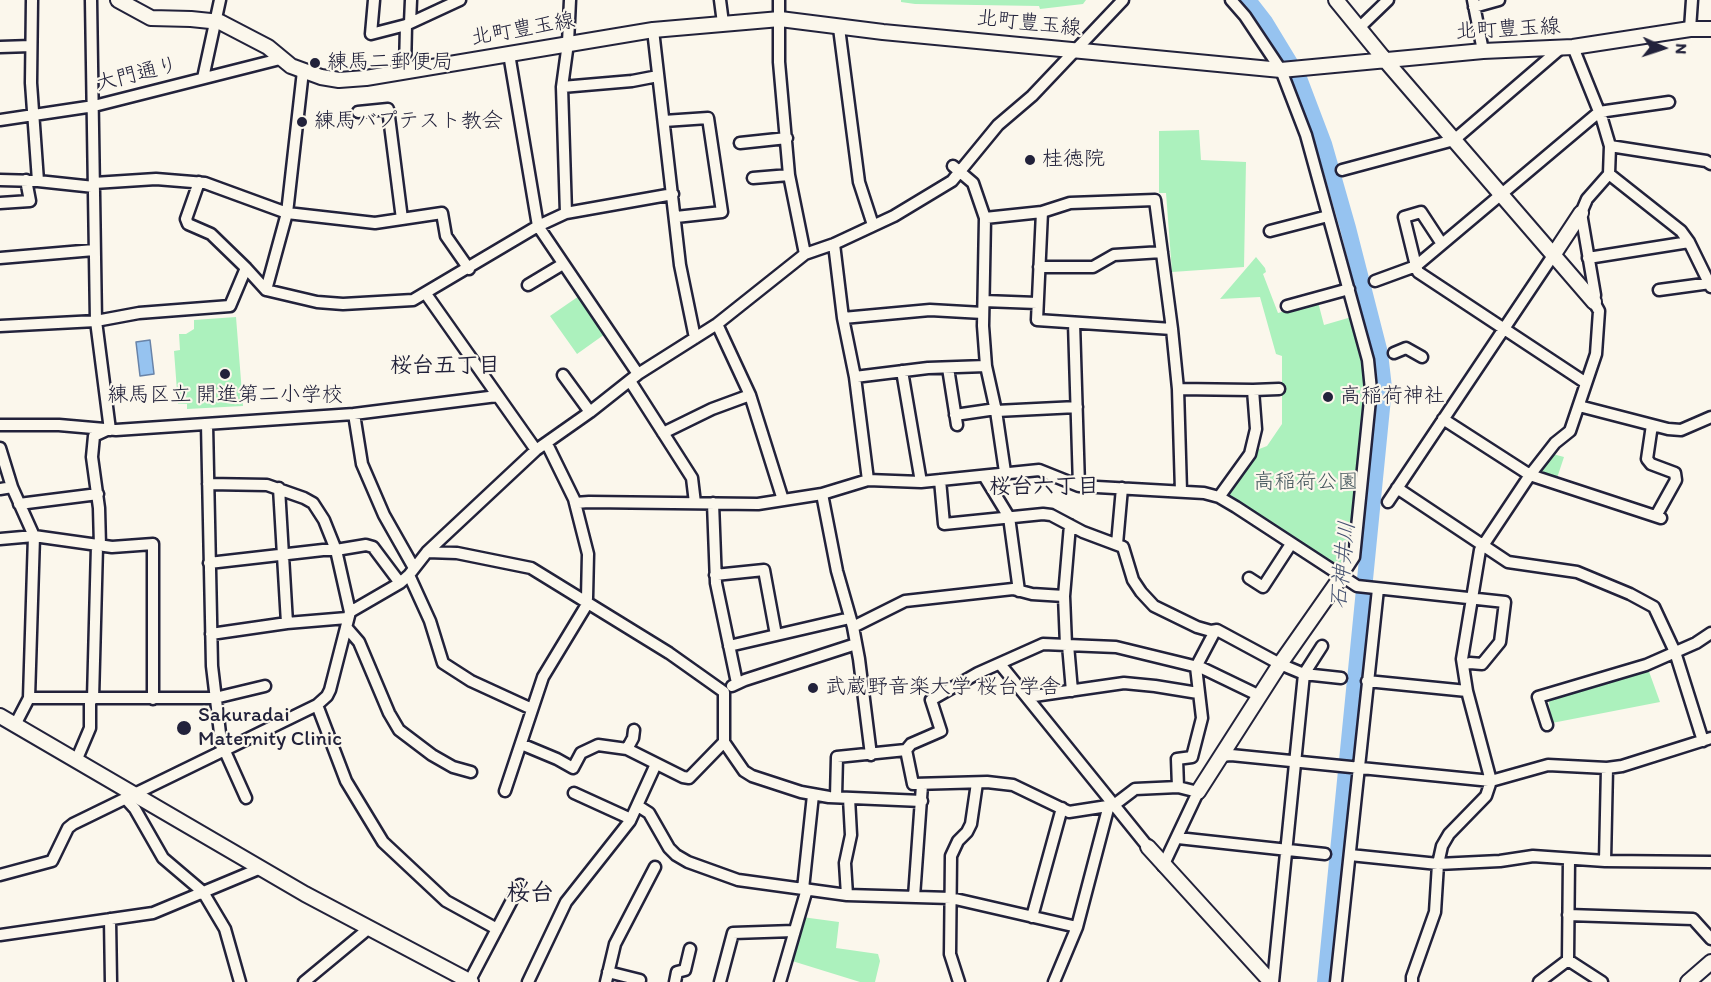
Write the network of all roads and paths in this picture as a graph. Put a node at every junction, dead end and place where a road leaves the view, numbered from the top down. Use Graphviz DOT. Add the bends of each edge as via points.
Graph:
graph roads {
  1 [pos="32,0"];
  2 [pos="91,0"];
  3 [pos="118,0"];
  4 [pos="220,0"];
  5 [pos="374,0"];
  6 [pos="411,0"];
  7 [pos="460,0"];
  8 [pos="570,0"];
  9 [pos="720,0"];
  10 [pos="779,0"];
  11 [pos="1123,0"];
  12 [pos="1231,0"];
  13 [pos="1336,0"];
  14 [pos="1388,0"];
  15 [pos="1499,0"];
  16 [pos="1692,0"];
  17 [pos="1474,3"];
  18 [pos="780,19"];
  19 [pos="217,21"];
  20 [pos="723,23"];
  21 [pos="408,24"];
  22 [pos="1360,27"];
  23 [pos="839,28"];
  24 [pos="1690,29"];
  25 [pos="1711,29"];
  26 [pos="653,30"];
  27 [pos="568,43"];
  28 [pos="31,46"];
  29 [pos="0,47"];
  30 [pos="1567,47"];
  31 [pos="1074,50"];
  32 [pos="1483,51"];
  33 [pos="509,54"];
  34 [pos="280,57"];
  35 [pos="1385,60"];
  36 [pos="405,70"];
  37 [pos="1281,70"];
  38 [pos="303,71"];
  39 [pos="658,76"];
  40 [pos="203,78"];
  41 [pos="562,87"];
  42 [pos="1668,102"];
  43 [pos="94,106"];
  44 [pos="358,112"];
  45 [pos="1599,112"];
  46 [pos="33,115"];
  47 [pos="0,120"];
  48 [pos="664,121"];
  49 [pos="787,138"];
  50 [pos="1455,140"];
  51 [pos="740,142"];
  52 [pos="1610,146"];
  53 [pos="1711,164"];
  54 [pos="957,169"];
  55 [pos="1342,170"];
  56 [pos="1609,174"];
  57 [pos="789,175"];
  58 [pos="753,178"];
  59 [pos="0,180"];
  60 [pos="26,180"];
  61 [pos="38,181"];
  62 [pos="199,182"];
  63 [pos="94,185"];
  64 [pos="673,194"];
  65 [pos="1502,194"];
  66 [pos="0,203"];
  67 [pos="1042,212"];
  68 [pos="287,213"];
  69 [pos="566,213"];
  70 [pos="1581,213"];
  71 [pos="1328,216"];
  72 [pos="676,218"];
  73 [pos="985,218"];
  74 [pos="402,219"];
  75 [pos="873,225"];
  76 [pos="538,226"];
  77 [pos="1270,231"];
  78 [pos="1689,242"];
  79 [pos="834,244"];
  80 [pos="1442,244"];
  81 [pos="94,250"];
  82 [pos="1162,252"];
  83 [pos="805,254"];
  84 [pos="1554,254"];
  85 [pos="0,258"];
  86 [pos="1588,258"];
  87 [pos="563,264"];
  88 [pos="1416,266"];
  89 [pos="1039,267"];
  90 [pos="246,268"];
  91 [pos="469,269"];
  92 [pos="1375,281"];
  93 [pos="528,285"];
  94 [pos="1711,285"];
  95 [pos="1349,289"];
  96 [pos="266,290"];
  97 [pos="1659,290"];
  98 [pos="426,294"];
  99 [pos="984,301"];
  100 [pos="1594,302"];
  101 [pos="1037,303"];
  102 [pos="1287,306"];
  103 [pos="983,313"];
  104 [pos="843,318"];
  105 [pos="96,321"];
  106 [pos="1074,322"];
  107 [pos="717,324"];
  108 [pos="0,326"];
  109 [pos="1503,327"];
  110 [pos="1172,329"];
  111 [pos="695,338"];
  112 [pos="1394,353"];
  113 [pos="1422,357"];
  114 [pos="986,366"];
  115 [pos="948,368"];
  116 [pos="903,371"];
  117 [pos="563,375"];
  118 [pos="855,377"];
  119 [pos="634,378"];
  120 [pos="1586,383"];
  121 [pos="1178,389"];
  122 [pos="1279,389"];
  123 [pos="1253,390"];
  124 [pos="750,395"];
  125 [pos="497,396"];
  126 [pos="1579,406"];
  127 [pos="1077,407"];
  128 [pos="996,410"];
  129 [pos="590,412"];
  130 [pos="354,414"];
  131 [pos="1711,417"];
  132 [pos="1443,418"];
  133 [pos="207,424"];
  134 [pos="0,425"];
  135 [pos="1652,425"];
  136 [pos="108,430"];
  137 [pos="663,433"];
  138 [pos="547,444"];
  139 [pos="0,448"];
  140 [pos="536,450"];
  141 [pos="1005,472"];
  142 [pos="1530,475"];
  143 [pos="984,476"];
  144 [pos="868,480"];
  145 [pos="940,480"];
  146 [pos="921,482"];
  147 [pos="208,484"];
  148 [pos="1079,486"];
  149 [pos="12,487"];
  150 [pos="279,488"];
  151 [pos="1122,488"];
  152 [pos="1397,488"];
  153 [pos="0,489"];
  154 [pos="1181,491"];
  155 [pos="822,494"];
  156 [pos="98,495"];
  157 [pos="1219,497"];
  158 [pos="783,500"];
  159 [pos="1388,502"];
  160 [pos="575,503"];
  161 [pos="695,503"];
  162 [pos="713,503"];
  163 [pos="19,504"];
  164 [pos="1009,517"];
  165 [pos="1070,525"];
  166 [pos="33,536"];
  167 [pos="0,539"];
  168 [pos="1117,544"];
  169 [pos="1291,544"];
  170 [pos="1482,544"];
  171 [pos="99,546"];
  172 [pos="336,550"];
  173 [pos="427,552"];
  174 [pos="283,555"];
  175 [pos="209,563"];
  176 [pos="412,572"];
  177 [pos="715,575"];
  178 [pos="1341,577"];
  179 [pos="1249,578"];
  180 [pos="400,583"];
  181 [pos="1375,589"];
  182 [pos="1019,591"];
  183 [pos="1064,596"];
  184 [pos="1472,598"];
  185 [pos="587,602"];
  186 [pos="348,619"];
  187 [pos="851,622"];
  188 [pos="287,623"];
  189 [pos="1215,631"];
  190 [pos="1711,633"];
  191 [pos="211,634"];
  192 [pos="776,635"];
  193 [pos="856,644"];
  194 [pos="1067,645"];
  195 [pos="729,646"];
  196 [pos="1322,646"];
  197 [pos="1675,652"];
  198 [pos="1000,664"];
  199 [pos="1280,664"];
  200 [pos="1463,665"];
  201 [pos="1196,667"];
  202 [pos="1304,674"];
  203 [pos="1341,678"];
  204 [pos="1367,681"];
  205 [pos="737,683"];
  206 [pos="266,686"];
  207 [pos="1072,691"];
  208 [pos="1467,691"];
  209 [pos="724,692"];
  210 [pos="1198,693"];
  211 [pos="1260,696"];
  212 [pos="1027,697"];
  213 [pos="29,698"];
  214 [pos="215,698"];
  215 [pos="91,699"];
  216 [pos="153,699"];
  217 [pos="317,705"];
  218 [pos="532,709"];
  219 [pos="0,716"];
  220 [pos="15,725"];
  221 [pos="1547,725"];
  222 [pos="634,730"];
  223 [pos="1707,740"];
  224 [pos="724,742"];
  225 [pos="521,744"];
  226 [pos="627,749"];
  227 [pos="223,750"];
  228 [pos="906,750"];
  229 [pos="871,755"];
  230 [pos="1221,756"];
  231 [pos="76,761"];
  232 [pos="1295,762"];
  233 [pos="656,764"];
  234 [pos="1607,768"];
  235 [pos="1357,769"];
  236 [pos="471,772"];
  237 [pos="1491,781"];
  238 [pos="977,783"];
  239 [pos="922,785"];
  240 [pos="1178,787"];
  241 [pos="505,791"];
  242 [pos="1198,792"];
  243 [pos="574,793"];
  244 [pos="813,795"];
  245 [pos="129,796"];
  246 [pos="246,798"];
  247 [pos="836,798"];
  248 [pos="849,798"];
  249 [pos="922,801"];
  250 [pos="1112,805"];
  251 [pos="638,806"];
  252 [pos="1062,808"];
  253 [pos="632,819"];
  254 [pos="1178,838"];
  255 [pos="1148,847"];
  256 [pos="1286,850"];
  257 [pos="1325,854"];
  258 [pos="1350,855"];
  259 [pos="1569,860"];
  260 [pos="1605,861"];
  261 [pos="1711,862"];
  262 [pos="1438,864"];
  263 [pos="1163,866"];
  264 [pos="655,867"];
  265 [pos="261,868"];
  266 [pos="0,875"];
  267 [pos="520,885"];
  268 [pos="805,889"];
  269 [pos="202,892"];
  270 [pos="847,895"];
  271 [pos="914,897"];
  272 [pos="951,898"];
  273 [pos="1568,915"];
  274 [pos="1032,916"];
  275 [pos="110,919"];
  276 [pos="1077,927"];
  277 [pos="368,929"];
  278 [pos="497,929"];
  279 [pos="794,931"];
  280 [pos="0,935"];
  281 [pos="1711,939"];
  282 [pos="690,949"];
  283 [pos="1568,960"];
  284 [pos="1711,962"];
  285 [pos="607,977"];
  286 [pos="640,980"];
  287 [pos="1058,980"];
  288 [pos="111,982"];
  289 [pos="240,982"];
  290 [pos="304,982"];
  291 [pos="470,982"];
  292 [pos="528,982"];
  293 [pos="675,982"];
  294 [pos="720,982"];
  295 [pos="780,982"];
  296 [pos="959,982"];
  297 [pos="1272,982"];
  298 [pos="1336,982"];
  299 [pos="1412,982"];
  300 [pos="1539,982"];
  301 [pos="1602,982"];
  302 [pos="1689,982"];
  1 -- 28 [label="street"];
  2 -- 43 [label="street"];
  3 -- 19 [label="main road" via="151,18"];
  4 -- 19 [label="street"];
  5 -- 21 [label="street" via="371,34"];
  6 -- 21 [label="street"];
  7 -- 21 [label="street"];
  8 -- 27 [label="street"];
  9 -- 20 [label="street"];
  10 -- 18 [label="street"];
  11 -- 31 [label="street"];
  12 -- 37 [label="street"];
  13 -- 22 [label="main road"];
  14 -- 22 [label="street"];
  15 -- 17 [label="street"];
  16 -- 24 [label="street"];
  17 -- 32 [label="street"];
  18 -- 20 [label="main road, 北町豊玉線"];
  18 -- 23 [label="main road, 北町豊玉線"];
  18 -- 49 [label="street" via="779,62"];
  19 -- 34 [label="main road, 北町豊玉線" via="252,37"];
  19 -- 40 [label="street"];
  20 -- 26 [label="main road, 北町豊玉線"];
  21 -- 36 [label="street"];
  22 -- 35 [label="main road"];
  23 -- 31 [label="main road, 北町豊玉線"];
  23 -- 75 [label="street" via="859,182"];
  24 -- 25 [label="main road, 北町豊玉線"];
  24 -- 30 [label="main road, 北町豊玉線"];
  26 -- 27 [label="main road, 北町豊玉線"];
  26 -- 39 [label="street"];
  27 -- 33 [label="main road, 北町豊玉線"];
  27 -- 41 [label="street"];
  28 -- 29 [label="street"];
  28 -- 46 [label="street"];
  30 -- 32 [label="main road, 北町豊玉線"];
  30 -- 45 [label="street"];
  30 -- 50 [label="street"];
  31 -- 37 [label="main road, 北町豊玉線"];
  31 -- 54 [label="street"];
  32 -- 35 [label="main road, 北町豊玉線"];
  33 -- 36 [label="main road, 北町豊玉線"];
  33 -- 76 [label="street"];
  34 -- 38 [label="main road, 北町豊玉線"];
  34 -- 40 [label="street, 大門通り"];
  35 -- 37 [label="main road, 北町豊玉線"];
  35 -- 50 [label="main road"];
  36 -- 38 [label="main road, 北町豊玉線" via="339,80"];
  37 -- 71 [label="street" via="1306,135"];
  38 -- 68 [label="street"];
  39 -- 41 [label="street"];
  39 -- 48 [label="street"];
  40 -- 43 [label="street, 大門通り"];
  41 -- 69 [label="street"];
  42 -- 45 [label="street"];
  43 -- 46 [label="street, 大門通り"];
  43 -- 63 [label="street"];
  44 -- 74 [label="street" via="388,109"];
  45 -- 52 [label="street"];
  45 -- 65 [label="street"];
  46 -- 47 [label="street, 大門通り"];
  46 -- 61 [label="street"];
  48 -- 64 [label="street"];
  48 -- 72 [label="street" via="708,118 722,212"];
  49 -- 51 [label="street"];
  49 -- 57 [label="street"];
  50 -- 55 [label="street"];
  50 -- 65 [label="main road"];
  52 -- 53 [label="street"];
  52 -- 56 [label="street"];
  54 -- 73 [label="street" via="973,183"];
  54 -- 75 [label="street" via="952,181"];
  56 -- 70 [label="street" via="1587,199"];
  56 -- 78 [label="street" via="1673,224"];
  57 -- 58 [label="street"];
  57 -- 83 [label="street"];
  59 -- 60 [label="street"];
  60 -- 61 [label="street"];
  60 -- 66 [label="street" via="30,201"];
  61 -- 63 [label="street"];
  62 -- 63 [label="street" via="156,179"];
  62 -- 68 [label="street"];
  62 -- 90 [label="street" via="186,219 188,224 211,234"];
  63 -- 81 [label="street"];
  64 -- 69 [label="street"];
  64 -- 72 [label="street"];
  65 -- 80 [label="street"];
  65 -- 84 [label="main road"];
  67 -- 73 [label="street"];
  67 -- 82 [label="street" via="1071,203 1155,200"];
  67 -- 89 [label="street"];
  68 -- 74 [label="street" via="375,223"];
  68 -- 96 [label="street"];
  69 -- 76 [label="street"];
  70 -- 84 [label="main road"];
  70 -- 86 [label="street"];
  71 -- 77 [label="street"];
  71 -- 95 [label="street"];
  72 -- 111 [label="street" via="680,265"];
  73 -- 99 [label="street"];
  74 -- 91 [label="street" via="442,213 446,236"];
  75 -- 79 [label="street"];
  76 -- 87 [label="street"];
  76 -- 91 [label="street"];
  78 -- 86 [label="street"];
  78 -- 94 [label="street"];
  79 -- 83 [label="street"];
  79 -- 104 [label="street"];
  80 -- 88 [label="street"];
  80 -- 88 [label="street" via="1421,212 1404,217"];
  81 -- 85 [label="street"];
  81 -- 105 [label="street"];
  82 -- 89 [label="street" via="1114,255 1093,267"];
  82 -- 110 [label="street"];
  83 -- 107 [label="street"];
  84 -- 100 [label="main road"];
  84 -- 109 [label="street"];
  86 -- 100 [label="street"];
  87 -- 93 [label="street"];
  87 -- 119 [label="street"];
  88 -- 92 [label="street"];
  88 -- 109 [label="street" via="1418,272"];
  89 -- 101 [label="street"];
  90 -- 96 [label="street"];
  90 -- 105 [label="street" via="230,306 140,313"];
  91 -- 98 [label="street"];
  94 -- 97 [label="street"];
  95 -- 102 [label="street"];
  95 -- 178 [label="street" via="1368,360 1371,390 1354,556"];
  96 -- 98 [label="street" via="343,304 413,300"];
  98 -- 125 [label="street"];
  99 -- 101 [label="street"];
  99 -- 103 [label="street"];
  100 -- 120 [label="street" via="1599,311 1596,354"];
  101 -- 106 [label="street" via="1037,320"];
  103 -- 104 [label="street" via="930,310"];
  103 -- 114 [label="street"];
  104 -- 118 [label="street"];
  105 -- 108 [label="street"];
  105 -- 136 [label="street"];
  106 -- 110 [label="street"];
  106 -- 127 [label="street"];
  107 -- 111 [label="street"];
  107 -- 124 [label="street"];
  109 -- 120 [label="street"];
  109 -- 132 [label="street"];
  110 -- 121 [label="street"];
  111 -- 119 [label="street"];
  112 -- 113 [label="street" via="1407,348"];
  114 -- 115 [label="street"];
  114 -- 128 [label="street"];
  115 -- 116 [label="street"];
  115 -- 128 [label="street" via="956,420"];
  116 -- 118 [label="street"];
  116 -- 146 [label="street"];
  117 -- 129 [label="street"];
  118 -- 144 [label="street"];
  119 -- 129 [label="street"];
  119 -- 137 [label="street"];
  120 -- 126 [label="street"];
  121 -- 123 [label="street"];
  121 -- 154 [label="street"];
  122 -- 123 [label="street"];
  123 -- 157 [label="street" via="1256,429 1250,454"];
  124 -- 137 [label="street"];
  124 -- 158 [label="street"];
  125 -- 130 [label="street"];
  125 -- 140 [label="street"];
  126 -- 135 [label="street"];
  126 -- 142 [label="street" via="1570,431 1555,443"];
  127 -- 128 [label="street"];
  127 -- 148 [label="street"];
  128 -- 141 [label="street"];
  129 -- 138 [label="street"];
  130 -- 133 [label="street"];
  130 -- 176 [label="street" via="362,464"];
  131 -- 135 [label="street" via="1681,430"];
  132 -- 142 [label="street"];
  132 -- 152 [label="street"];
  133 -- 136 [label="street"];
  133 -- 147 [label="street"];
  134 -- 136 [label="street" via="59,424"];
  135 -- 142 [label="street" via="1647,459 1674,473 1676,480 1658,517"];
  136 -- 156 [label="street" via="93,440"];
  137 -- 161 [label="street" via="692,478"];
  138 -- 140 [label="street"];
  138 -- 160 [label="street"];
  139 -- 149 [label="street"];
  140 -- 173 [label="street"];
  141 -- 143 [label="street"];
  141 -- 148 [label="street" via="1039,470"];
  142 -- 170 [label="street"];
  143 -- 145 [label="street"];
  143 -- 164 [label="street"];
  144 -- 146 [label="street"];
  144 -- 155 [label="street"];
  145 -- 146 [label="street"];
  145 -- 164 [label="street" via="944,524"];
  147 -- 150 [label="street" via="267,484"];
  147 -- 175 [label="street"];
  148 -- 151 [label="street"];
  149 -- 153 [label="street"];
  149 -- 163 [label="street"];
  150 -- 172 [label="street" via="313,503"];
  150 -- 174 [label="street"];
  151 -- 154 [label="street"];
  151 -- 168 [label="street"];
  152 -- 159 [label="street"];
  152 -- 170 [label="street"];
  154 -- 157 [label="street"];
  155 -- 158 [label="street"];
  155 -- 187 [label="street"];
  156 -- 163 [label="street"];
  156 -- 171 [label="street"];
  157 -- 169 [label="street"];
  158 -- 162 [label="street"];
  160 -- 161 [label="street"];
  160 -- 185 [label="street" via="589,562"];
  161 -- 162 [label="street"];
  162 -- 177 [label="street"];
  163 -- 166 [label="street"];
  164 -- 165 [label="street" via="1051,515"];
  164 -- 182 [label="street"];
  165 -- 168 [label="street"];
  165 -- 183 [label="street"];
  166 -- 167 [label="street"];
  166 -- 171 [label="street"];
  166 -- 213 [label="street"];
  168 -- 189 [label="street" via="1123,547 1140,592 1154,606 1197,627"];
  169 -- 178 [label="street"];
  169 -- 179 [label="street" via="1263,587"];
  170 -- 184 [label="street"];
  170 -- 197 [label="street" via="1508,562 1577,572 1654,607"];
  171 -- 215 [label="street"];
  171 -- 216 [label="street" via="153,544"];
  172 -- 174 [label="street"];
  172 -- 180 [label="street" via="373,547"];
  172 -- 186 [label="street"];
  173 -- 176 [label="street"];
  173 -- 185 [label="street" via="457,553 531,568"];
  174 -- 175 [label="street"];
  174 -- 188 [label="street"];
  175 -- 191 [label="street"];
  176 -- 180 [label="street"];
  176 -- 218 [label="street" via="443,663 471,681"];
  177 -- 192 [label="street" via="764,570"];
  177 -- 195 [label="street"];
  178 -- 181 [label="street" via="1357,586"];
  178 -- 199 [label="main road"];
  180 -- 186 [label="street" via="355,606"];
  181 -- 184 [label="street"];
  181 -- 204 [label="street"];
  182 -- 183 [label="street"];
  182 -- 187 [label="street" via="905,600"];
  183 -- 194 [label="street"];
  184 -- 200 [label="street"];
  184 -- 200 [label="street" via="1505,602 1500,642 1482,664"];
  185 -- 209 [label="street"];
  185 -- 218 [label="street" via="543,677"];
  186 -- 188 [label="street"];
  186 -- 217 [label="street" via="330,690"];
  186 -- 236 [label="street" via="399,730 432,755"];
  187 -- 192 [label="street"];
  187 -- 193 [label="street"];
  188 -- 191 [label="street"];
  189 -- 199 [label="street"];
  189 -- 201 [label="street"];
  190 -- 197 [label="street"];
  191 -- 214 [label="street"];
  192 -- 195 [label="street"];
  193 -- 205 [label="street"];
  193 -- 229 [label="street"];
  194 -- 198 [label="street" via="1043,644"];
  194 -- 201 [label="street" via="1116,647"];
  194 -- 207 [label="street"];
  195 -- 205 [label="street"];
  196 -- 202 [label="street"];
  197 -- 221 [label="street" via="1538,697"];
  197 -- 223 [label="street"];
  198 -- 212 [label="street"];
  198 -- 228 [label="street" via="931,700 941,731"];
  199 -- 202 [label="street"];
  199 -- 211 [label="main road"];
  200 -- 208 [label="street"];
  201 -- 210 [label="street"];
  201 -- 211 [label="street"];
  202 -- 203 [label="street"];
  202 -- 232 [label="street"];
  204 -- 208 [label="street"];
  204 -- 235 [label="street"];
  205 -- 209 [label="street"];
  206 -- 214 [label="street"];
  207 -- 210 [label="street" via="1124,684"];
  207 -- 212 [label="street"];
  208 -- 237 [label="street"];
  209 -- 224 [label="street"];
  210 -- 240 [label="street" via="1202,718 1192,757 1177,759"];
  211 -- 230 [label="main road"];
  212 -- 250 [label="street"];
  213 -- 215 [label="street"];
  213 -- 220 [label="street"];
  214 -- 216 [label="street"];
  214 -- 227 [label="street"];
  215 -- 216 [label="street"];
  215 -- 231 [label="street" via="90,728"];
  217 -- 227 [label="street"];
  217 -- 278 [label="street" via="346,781 383,842 446,901"];
  218 -- 225 [label="street"];
  219 -- 220 [label="main road"];
  220 -- 231 [label="main road"];
  222 -- 226 [label="street"];
  223 -- 234 [label="street"];
  224 -- 233 [label="street" via="689,778"];
  224 -- 244 [label="street" via="744,771"];
  225 -- 226 [label="street" via="573,768 581,753 598,745"];
  225 -- 241 [label="street"];
  226 -- 233 [label="street"];
  227 -- 245 [label="street"];
  227 -- 246 [label="street"];
  228 -- 229 [label="street"];
  228 -- 239 [label="street" via="913,784"];
  229 -- 247 [label="street" via="837,757"];
  230 -- 232 [label="street"];
  230 -- 242 [label="main road"];
  231 -- 245 [label="main road"];
  232 -- 235 [label="street"];
  232 -- 256 [label="street"];
  233 -- 251 [label="street"];
  234 -- 237 [label="street" via="1548,765"];
  234 -- 260 [label="street"];
  235 -- 237 [label="street"];
  235 -- 258 [label="street"];
  237 -- 262 [label="street" via="1486,796 1449,834"];
  238 -- 239 [label="street"];
  238 -- 252 [label="street" via="1013,785"];
  238 -- 272 [label="street" via="971,824 951,856"];
  239 -- 249 [label="street"];
  240 -- 242 [label="street"];
  240 -- 250 [label="street" via="1135,789"];
  242 -- 254 [label="street"];
  243 -- 253 [label="street"];
  244 -- 247 [label="street"];
  244 -- 268 [label="street"];
  245 -- 265 [label="main road"];
  245 -- 266 [label="street" via="68,828 51,861"];
  245 -- 269 [label="street" via="163,858"];
  247 -- 248 [label="street"];
  248 -- 249 [label="street"];
  248 -- 270 [label="street"];
  249 -- 271 [label="street"];
  250 -- 252 [label="street" via="1069,812"];
  250 -- 255 [label="street"];
  250 -- 276 [label="street"];
  251 -- 253 [label="street"];
  251 -- 268 [label="street" via="650,813 669,848 688,862 738,879"];
  252 -- 274 [label="street"];
  253 -- 292 [label="street" via="566,902"];
  254 -- 256 [label="street"];
  254 -- 263 [label="street"];
  255 -- 263 [label="main road"];
  256 -- 257 [label="street"];
  256 -- 297 [label="street"];
  258 -- 262 [label="street"];
  258 -- 298 [label="street"];
  259 -- 260 [label="street"];
  259 -- 262 [label="street" via="1533,856"];
  259 -- 273 [label="street"];
  260 -- 261 [label="street"];
  262 -- 299 [label="street" via="1435,912"];
  263 -- 297 [label="main road"];
  264 -- 285 [label="street" via="615,944"];
  265 -- 269 [label="street"];
  265 -- 277 [label="main road"];
  267 -- 278 [label="street"];
  268 -- 270 [label="street"];
  268 -- 279 [label="street"];
  269 -- 275 [label="street" via="153,913"];
  269 -- 289 [label="street" via="225,929"];
  270 -- 271 [label="street"];
  271 -- 272 [label="street"];
  272 -- 274 [label="street"];
  272 -- 296 [label="street" via="950,954"];
  273 -- 281 [label="street" via="1693,919"];
  273 -- 283 [label="street"];
  274 -- 276 [label="street"];
  275 -- 280 [label="street"];
  275 -- 288 [label="street"];
  276 -- 287 [label="street"];
  277 -- 290 [label="street"];
  277 -- 291 [label="main road"];
  278 -- 291 [label="street"];
  279 -- 294 [label="street" via="733,933"];
  279 -- 295 [label="street"];
  282 -- 293 [label="street" via="685,970 677,972"];
  283 -- 300 [label="street"];
  283 -- 301 [label="street"];
  284 -- 302 [label="main road"];
  285 -- 286 [label="street"];
}
